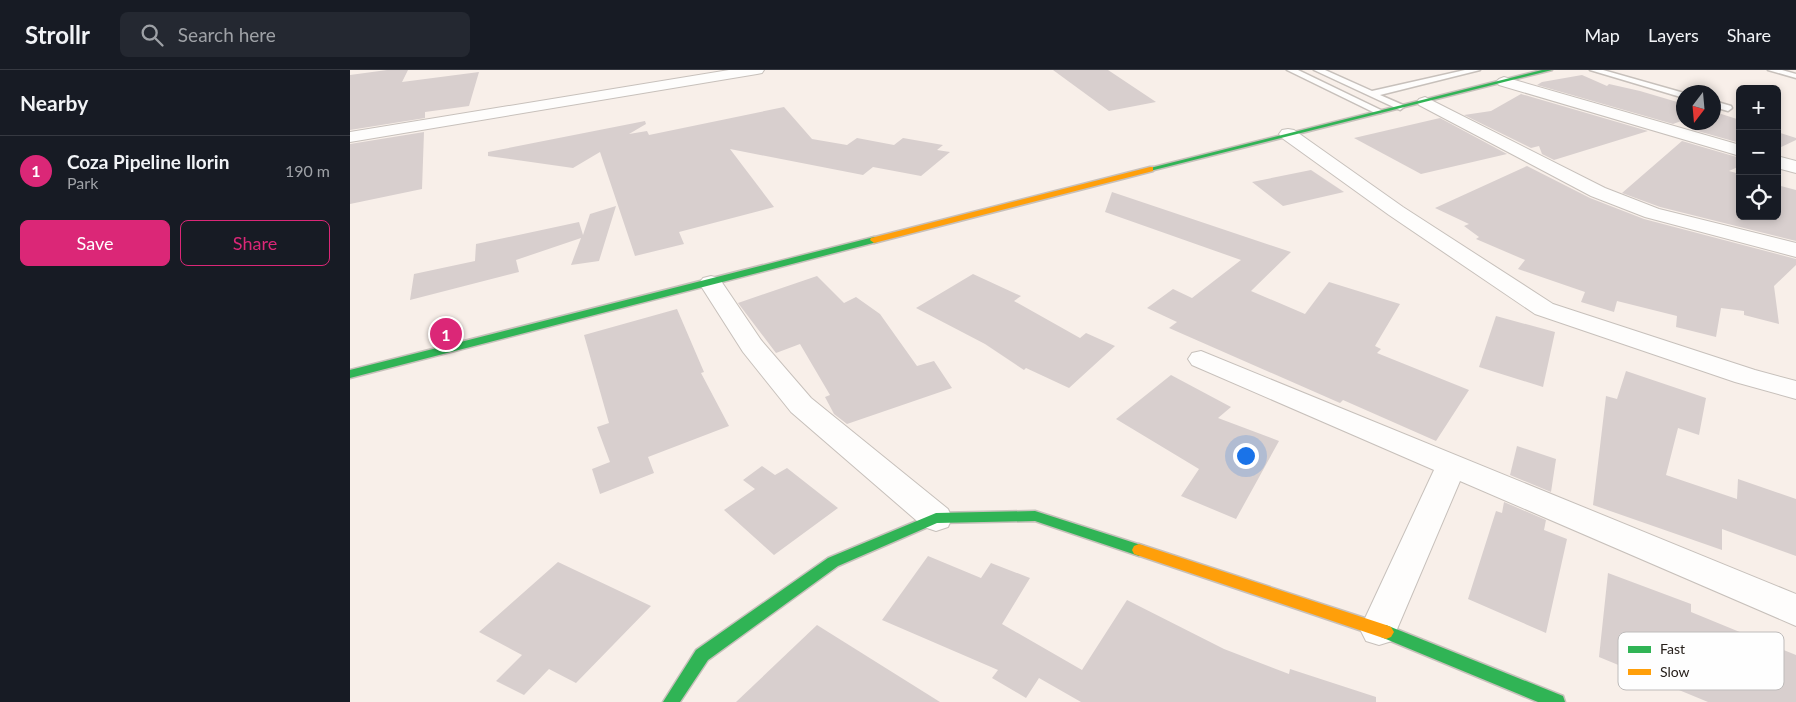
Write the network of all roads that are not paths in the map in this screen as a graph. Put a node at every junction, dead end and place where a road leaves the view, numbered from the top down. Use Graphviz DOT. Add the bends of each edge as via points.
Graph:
graph roads {
  1 [pos="757,70"];
  2 [pos="1290,70"];
  3 [pos="1318,70"];
  4 [pos="1476,70"];
  5 [pos="1549,70"];
  6 [pos="1594,70"];
  7 [pos="1772,70"];
  8 [pos="1796,76"];
  9 [pos="1504,82"];
  10 [pos="1371,94"];
  11 [pos="1676,94"];
  12 [pos="1425,102"];
  13 [pos="1721,106"];
  14 [pos="1400,107"];
  15 [pos="1728,108"];
  16 [pos="1378,111"];
  17 [pos="1288,134"];
  18 [pos="350,137"];
  19 [pos="1736,150"];
  20 [pos="1781,163"];
  21 [pos="1796,167"];
  22 [pos="1796,250"];
  23 [pos="711,283"];
  24 [pos="1201,359"];
  25 [pos="350,374"];
  26 [pos="1796,390"];
  27 [pos="1452,464"];
  28 [pos="936,518"];
  29 [pos="1796,610"];
  30 [pos="1379,629"];
  31 [pos="670,702"];
  32 [pos="1558,702"];
  1 -- 18 [label="street" via="629,84"];
  2 -- 16 [label="lane"];
  3 -- 10 [label="lane"];
  4 -- 10 [label="lane"];
  5 -- 9 [label="main road"];
  6 -- 11 [label="lane"];
  7 -- 8 [label="lane"];
  9 -- 12 [label="main road"];
  9 -- 19 [label="street"];
  10 -- 14 [label="lane"];
  12 -- 14 [label="main road"];
  12 -- 22 [label="street" via="1598,192 1652,213"];
  13 -- 15 [label="lane"];
  14 -- 16 [label="main road"];
  16 -- 17 [label="main road"];
  17 -- 23 [label="main road"];
  17 -- 26 [label="street" via="1396,211 1544,309"];
  20 -- 21 [label="street"];
  23 -- 25 [label="main road"];
  23 -- 28 [label="street" via="752,346 801,405"];
  24 -- 27 [label="street"];
  27 -- 29 [label="street"];
  27 -- 30 [label="street"];
  28 -- 30 [label="main road" via="1035,516"];
  28 -- 31 [label="main road" via="833,562 702,655"];
  30 -- 32 [label="main road"];
}
